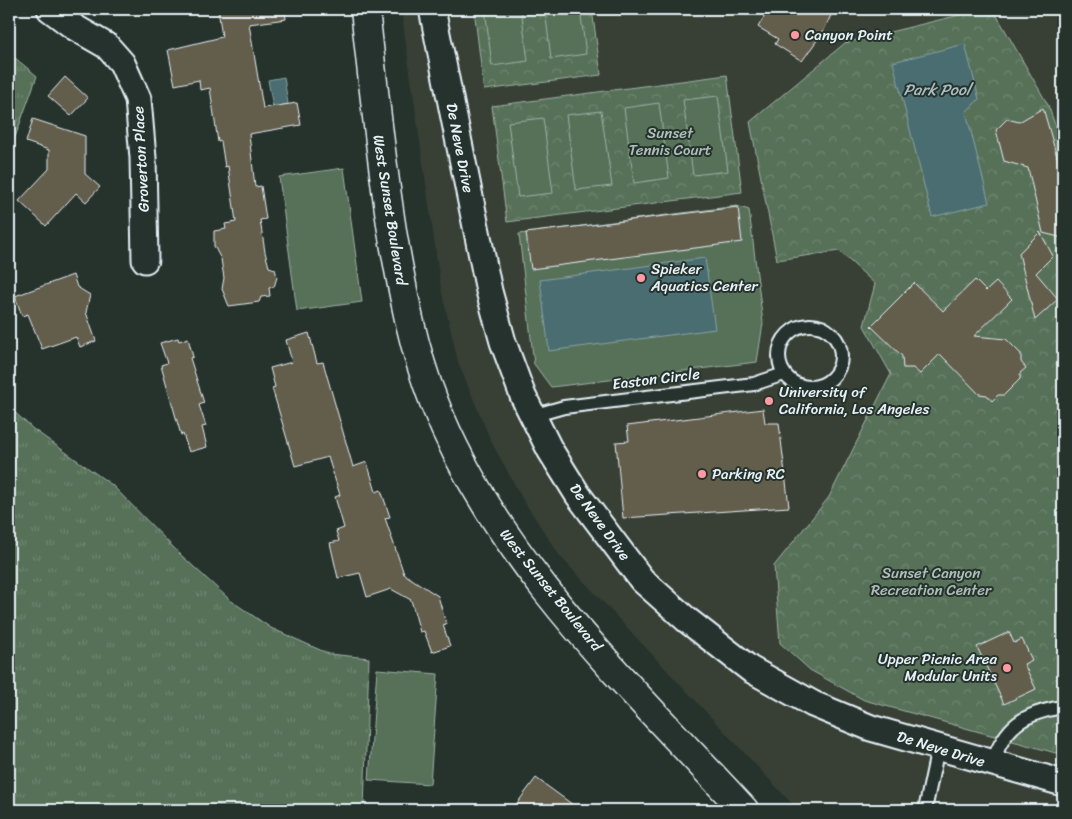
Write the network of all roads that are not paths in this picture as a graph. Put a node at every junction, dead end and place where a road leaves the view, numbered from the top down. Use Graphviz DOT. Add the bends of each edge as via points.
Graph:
graph roads {
  1 [pos="50,9"];
  2 [pos="365,9"];
  3 [pos="432,9"];
  4 [pos="145,260"];
  5 [pos="784,374"];
  6 [pos="532,416"];
  7 [pos="1063,707"];
  8 [pos="938,748"];
  9 [pos="992,764"];
  10 [pos="1063,783"];
  11 [pos="744,810"];
  12 [pos="924,810"];
  1 -- 4 [label="street, Groverton Place" via="107,46 122,63 138,99"];
  2 -- 11 [label="main road, West Sunset Boulevard" via="376,116 402,287 416,352 442,421 489,511 518,555 578,628"];
  3 -- 6 [label="street, De Neve Drive" via="488,291 503,342"];
  5 -- 5 [label="lane" via="798,385 808,387 829,381 836,373 842,353 833,334 815,324 794,328 781,344 778,354"];
  5 -- 6 [label="lane, Easton Circle" via="754,384 564,407"];
  6 -- 8 [label="street, De Neve Drive" via="578,495 642,580 687,620 750,669 813,704 871,728"];
  7 -- 9 [label="lane" via="1032,714 1017,723 1004,736"];
  8 -- 9 [label="street, De Neve Drive"];
  8 -- 12 [label="lane"];
  9 -- 10 [label="street, De Neve Drive"];
}
